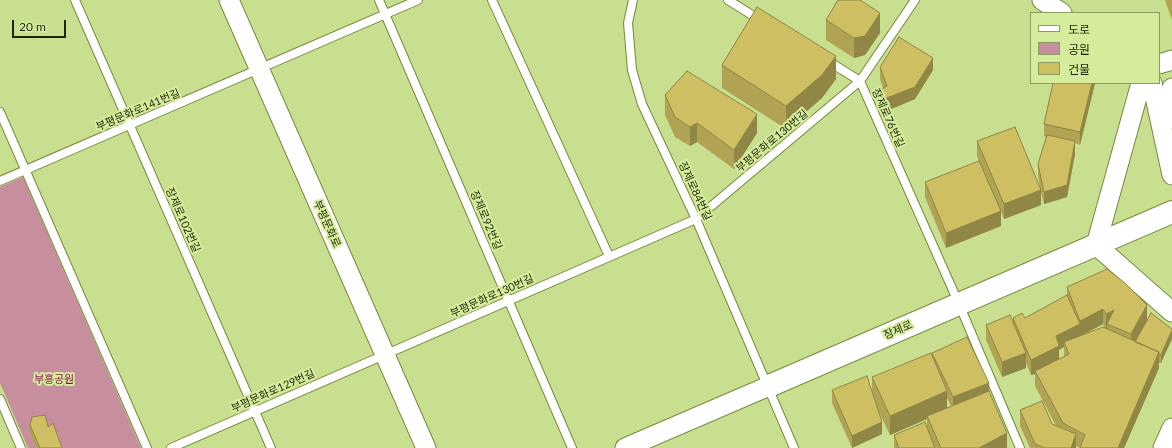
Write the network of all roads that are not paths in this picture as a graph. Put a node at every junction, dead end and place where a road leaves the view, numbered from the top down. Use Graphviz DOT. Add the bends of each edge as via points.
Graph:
graph roads {
  1 [pos="75,0"];
  2 [pos="229,0"];
  3 [pos="379,0"];
  4 [pos="418,0"];
  5 [pos="492,0"];
  6 [pos="633,0"];
  7 [pos="728,0"];
  8 [pos="915,0"];
  9 [pos="1042,0"];
  10 [pos="1060,12"];
  11 [pos="385,14"];
  12 [pos="768,24"];
  13 [pos="820,57"];
  14 [pos="1172,60"];
  15 [pos="1160,64"];
  16 [pos="259,69"];
  17 [pos="860,81"];
  18 [pos="1141,84"];
  19 [pos="1152,84"];
  20 [pos="1172,88"];
  21 [pos="0,112"];
  22 [pos="130,125"];
  23 [pos="1162,134"];
  24 [pos="25,170"];
  25 [pos="1172,176"];
  26 [pos="0,181"];
  27 [pos="1172,212"];
  28 [pos="696,219"];
  29 [pos="1096,245"];
  30 [pos="609,256"];
  31 [pos="508,300"];
  32 [pos="959,304"];
  33 [pos="1172,312"];
  34 [pos="384,355"];
  35 [pos="769,386"];
  36 [pos="0,399"];
  37 [pos="255,411"];
  38 [pos="1172,428"];
  39 [pos="21,448"];
  40 [pos="147,448"];
  41 [pos="171,448"];
  42 [pos="271,448"];
  43 [pos="426,448"];
  44 [pos="572,448"];
  45 [pos="625,448"];
  46 [pos="794,448"];
  47 [pos="1020,448"];
  48 [pos="1163,448"];
  1 -- 22 [label="lane, 장제로102번길"];
  2 -- 16 [label="street, 부평문화로"];
  3 -- 11 [label="lane, 장제로92번길"];
  4 -- 11 [label="lane, 부평문화로141번길"];
  5 -- 30 [label="lane"];
  6 -- 28 [label="lane, 장제로84번길" via="628,23 632,70 642,104"];
  7 -- 12 [label="lane"];
  8 -- 17 [label="lane, 부평문화로130번길"];
  9 -- 10 [label="street"];
  11 -- 16 [label="lane, 부평문화로141번길"];
  11 -- 31 [label="lane, 장제로92번길"];
  13 -- 17 [label="lane, 장제로76번길"];
  14 -- 15 [label="street"];
  16 -- 22 [label="lane, 부평문화로141번길"];
  16 -- 34 [label="street, 부평문화로"];
  17 -- 28 [label="lane, 부평문화로130번길"];
  17 -- 32 [label="lane, 장제로76번길"];
  18 -- 29 [label="street"];
  19 -- 23 [label="street"];
  20 -- 23 [label="street"];
  21 -- 24 [label="lane"];
  22 -- 24 [label="lane, 부평문화로141번길"];
  22 -- 37 [label="lane, 장제로102번길"];
  23 -- 25 [label="street"];
  24 -- 26 [label="lane, 부평문화로141번길"];
  24 -- 40 [label="lane"];
  27 -- 29 [label="main road, 장제로"];
  28 -- 30 [label="lane, 부평문화로130번길"];
  28 -- 35 [label="lane, 장제로84번길"];
  29 -- 32 [label="main road, 장제로"];
  29 -- 33 [label="street"];
  30 -- 31 [label="lane, 부평문화로130번길"];
  31 -- 34 [label="lane, 부평문화로130번길"];
  31 -- 44 [label="lane, 장제로92번길"];
  32 -- 35 [label="main road, 장제로"];
  32 -- 47 [label="lane, 장제로76번길"];
  34 -- 37 [label="lane, 부평문화로129번길"];
  34 -- 43 [label="street, 부평문화로"];
  35 -- 45 [label="street, 장제로"];
  35 -- 46 [label="lane, 장제로84번길"];
  36 -- 39 [label="lane"];
  37 -- 41 [label="lane, 부평문화로129번길"];
  37 -- 42 [label="lane, 장제로102번길"];
  38 -- 48 [label="street"];
}
